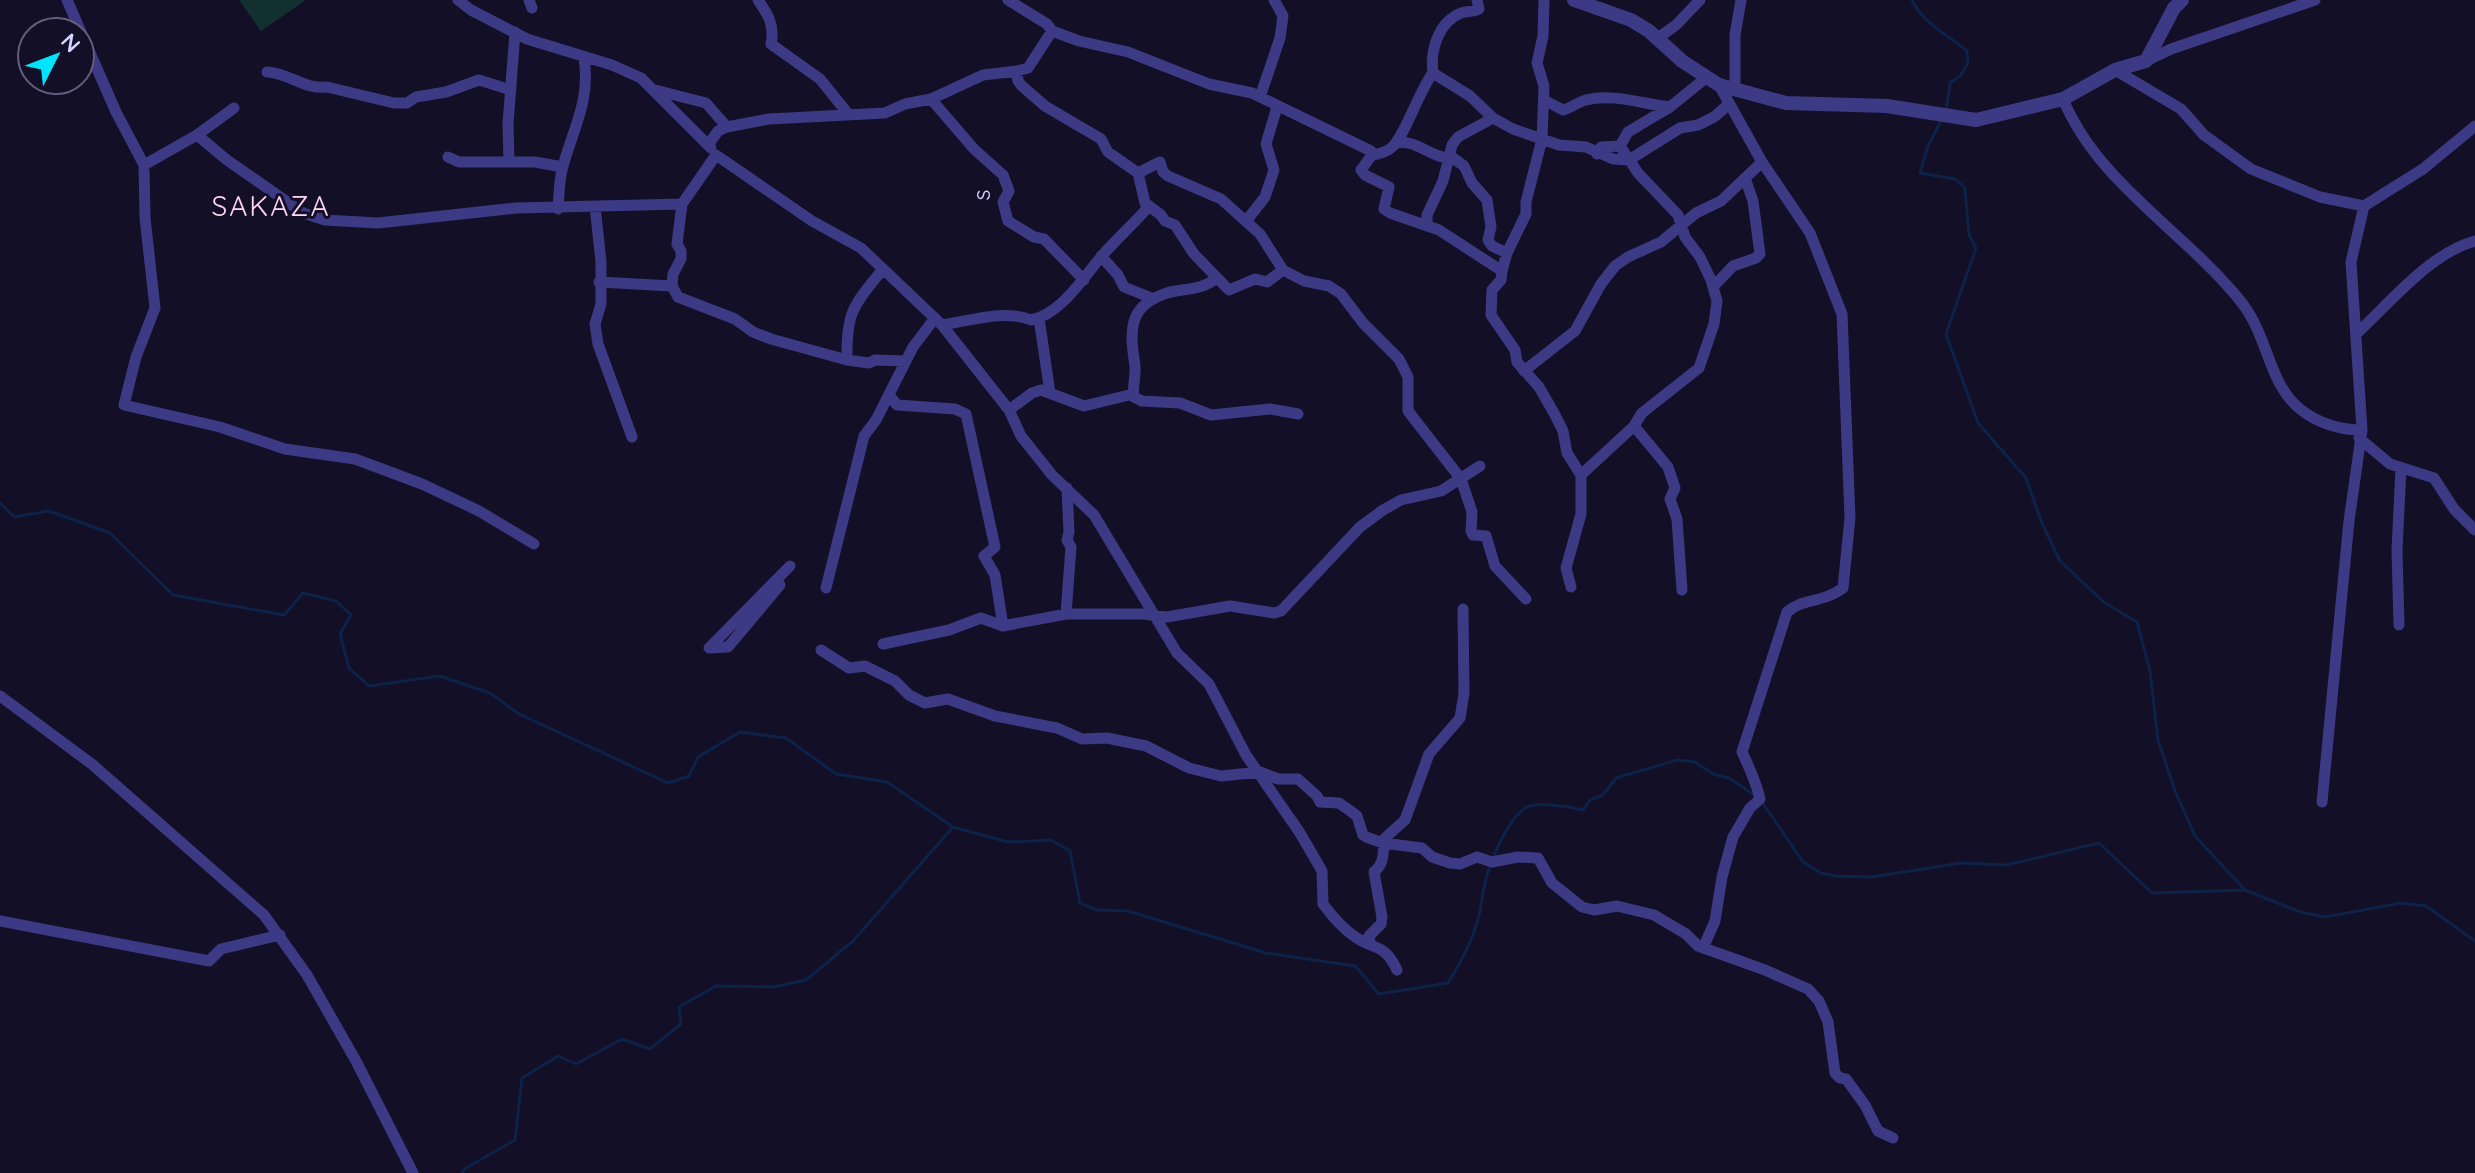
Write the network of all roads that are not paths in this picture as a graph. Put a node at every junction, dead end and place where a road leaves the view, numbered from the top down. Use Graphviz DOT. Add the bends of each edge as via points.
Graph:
graph roads {
  1 [pos="67,0"];
  2 [pos="458,0"];
  3 [pos="758,0"];
  4 [pos="1008,0"];
  5 [pos="1274,0"];
  6 [pos="1477,0"];
  7 [pos="1544,0"];
  8 [pos="1574,0"];
  9 [pos="1700,0"];
  10 [pos="1741,0"];
  11 [pos="2182,0"];
  12 [pos="2315,0"];
  13 [pos="1052,31"];
  14 [pos="515,32"];
  15 [pos="1658,38"];
  16 [pos="584,58"];
  17 [pos="2146,61"];
  18 [pos="2115,70"];
  19 [pos="1017,71"];
  20 [pos="267,72"];
  21 [pos="1433,73"];
  22 [pos="1713,81"];
  23 [pos="1735,89"];
  24 [pos="511,90"];
  25 [pos="655,90"];
  26 [pos="1260,97"];
  27 [pos="931,99"];
  28 [pos="2063,99"];
  29 [pos="1544,100"];
  30 [pos="1729,104"];
  31 [pos="1277,107"];
  32 [pos="1670,107"];
  33 [pos="234,108"];
  34 [pos="849,115"];
  35 [pos="1493,118"];
  36 [pos="2475,126"];
  37 [pos="727,127"];
  38 [pos="197,135"];
  39 [pos="1542,139"];
  40 [pos="1395,144"];
  41 [pos="708,145"];
  42 [pos="1620,146"];
  43 [pos="1597,154"];
  44 [pos="716,155"];
  45 [pos="1372,155"];
  46 [pos="1448,156"];
  47 [pos="448,157"];
  48 [pos="1629,160"];
  49 [pos="509,162"];
  50 [pos="1762,162"];
  51 [pos="144,165"];
  52 [pos="563,167"];
  53 [pos="1138,173"];
  54 [pos="1745,178"];
  55 [pos="682,204"];
  56 [pos="595,206"];
  57 [pos="1149,206"];
  58 [pos="2364,206"];
  59 [pos="558,209"];
  60 [pos="1247,220"];
  61 [pos="1683,223"];
  62 [pos="1427,224"];
  63 [pos="2475,241"];
  64 [pos="1507,253"];
  65 [pos="1101,256"];
  66 [pos="883,269"];
  67 [pos="1283,270"];
  68 [pos="1502,271"];
  69 [pos="1217,278"];
  70 [pos="1084,280"];
  71 [pos="599,282"];
  72 [pos="672,286"];
  73 [pos="1713,287"];
  74 [pos="1154,299"];
  75 [pos="1039,318"];
  76 [pos="938,322"];
  77 [pos="2356,334"];
  78 [pos="847,360"];
  79 [pos="906,361"];
  80 [pos="1524,371"];
  81 [pos="1050,393"];
  82 [pos="1133,394"];
  83 [pos="889,395"];
  84 [pos="1009,410"];
  85 [pos="1298,414"];
  86 [pos="1634,426"];
  87 [pos="2361,434"];
  88 [pos="632,437"];
  89 [pos="1480,466"];
  90 [pos="2401,468"];
  91 [pos="1581,475"];
  92 [pos="1461,479"];
  93 [pos="1067,488"];
  94 [pos="2475,530"];
  95 [pos="534,544"];
  96 [pos="790,566"];
  97 [pos="780,585"];
  98 [pos="1571,587"];
  99 [pos="826,588"];
  100 [pos="1682,590"];
  101 [pos="1526,599"];
  102 [pos="1463,609"];
  103 [pos="1066,614"];
  104 [pos="1156,616"];
  105 [pos="2399,625"];
  106 [pos="1003,626"];
  107 [pos="883,644"];
  108 [pos="821,650"];
  109 [pos="0,696"];
  110 [pos="1260,772"];
  111 [pos="2322,802"];
  112 [pos="1383,843"];
  113 [pos="0,921"];
  114 [pos="280,935"];
  115 [pos="1370,942"];
  116 [pos="1703,948"];
  117 [pos="1397,970"];
  118 [pos="1893,1138"];
  119 [pos="413,1173"];
  1 -- 51 [label="street"];
  2 -- 14 [label="street"];
  3 -- 34 [label="street" via="769,18 771,44 820,79"];
  4 -- 13 [label="street"];
  5 -- 26 [label="street" via="1283,16 1280,38"];
  6 -- 21 [label="street" via="1479,9 1459,13 1440,30"];
  7 -- 29 [label="street" via="1537,63"];
  8 -- 15 [label="street" via="1631,20"];
  9 -- 15 [label="street"];
  10 -- 23 [label="street"];
  11 -- 17 [label="street"];
  12 -- 17 [label="street"];
  13 -- 19 [label="street" via="1028,68"];
  13 -- 26 [label="street"];
  14 -- 16 [label="street"];
  14 -- 24 [label="street"];
  15 -- 22 [label="street"];
  16 -- 25 [label="street" via="628,71"];
  16 -- 52 [label="street" via="586,97"];
  17 -- 18 [label="street"];
  18 -- 28 [label="street"];
  18 -- 58 [label="street" via="2173,103 2204,135 2251,169 2320,197"];
  19 -- 27 [label="street" via="983,75"];
  19 -- 53 [label="street" via="1022,86 1045,106 1101,139 1108,152"];
  20 -- 24 [label="street" via="394,103 479,80"];
  21 -- 35 [label="street"];
  21 -- 40 [label="street"];
  22 -- 23 [label="street"];
  22 -- 30 [label="street"];
  22 -- 32 [label="street"];
  23 -- 28 [label="street" via="1786,103 1887,106 1976,120"];
  24 -- 49 [label="street"];
  25 -- 37 [label="street" via="706,103"];
  25 -- 41 [label="street"];
  26 -- 31 [label="street"];
  27 -- 34 [label="street" via="885,113"];
  27 -- 70 [label="street, s" via="1003,175 1009,191 1003,202 1008,221 1044,239"];
  28 -- 87 [label="street" via="2100,160 2245,307 2261,331 2284,394 2317,420"];
  29 -- 32 [label="street" via="1563,110 1584,100 1613,97"];
  29 -- 39 [label="street"];
  30 -- 48 [label="street" via="1714,117 1680,128"];
  30 -- 50 [label="street"];
  31 -- 45 [label="street" via="1349,138"];
  31 -- 60 [label="street" via="1266,144 1274,170 1265,197"];
  32 -- 42 [label="street" via="1628,132"];
  33 -- 38 [label="street"];
  34 -- 37 [label="street"];
  35 -- 39 [label="street"];
  35 -- 46 [label="street" via="1458,137"];
  36 -- 58 [label="street" via="2423,169"];
  37 -- 41 [label="street"];
  38 -- 51 [label="street"];
  38 -- 59 [label="street" via="303,213 325,220 378,223 516,208"];
  39 -- 43 [label="street"];
  39 -- 64 [label="street" via="1526,214"];
  40 -- 45 [label="street"];
  40 -- 46 [label="street" via="1407,142 1435,156"];
  41 -- 44 [label="street"];
  42 -- 43 [label="street" via="1601,147"];
  42 -- 48 [label="street"];
  43 -- 48 [label="street"];
  44 -- 55 [label="street"];
  44 -- 66 [label="street" via="861,248"];
  45 -- 62 [label="street" via="1361,170 1391,190 1384,209"];
  46 -- 62 [label="street"];
  46 -- 64 [label="street" via="1464,166 1487,200 1488,240"];
  47 -- 49 [label="street" via="459,162"];
  48 -- 61 [label="street"];
  49 -- 52 [label="street"];
  50 -- 54 [label="street"];
  50 -- 116 [label="street" via="1810,233 1842,314 1850,518 1843,588 1787,612 1742,752 1752,766 1760,799 1733,837 1715,921"];
  51 -- 95 [label="street" via="155,308 124,405 220,427 285,449 355,459 479,511"];
  52 -- 59 [label="street"];
  53 -- 57 [label="street"];
  53 -- 60 [label="street" via="1160,162 1168,176 1221,199"];
  54 -- 61 [label="street" via="1721,201"];
  54 -- 73 [label="street" via="1760,254 1733,266"];
  55 -- 56 [label="street"];
  55 -- 72 [label="street" via="677,244 681,259"];
  56 -- 59 [label="street"];
  56 -- 71 [label="street"];
  57 -- 65 [label="street"];
  57 -- 69 [label="street" via="1175,225"];
  58 -- 77 [label="street" via="2351,262"];
  60 -- 67 [label="street"];
  61 -- 73 [label="street" via="1685,237"];
  61 -- 80 [label="street" via="1661,242 1615,266 1575,331"];
  62 -- 68 [label="street"];
  63 -- 77 [label="street" via="2434,262"];
  64 -- 68 [label="street"];
  65 -- 70 [label="street"];
  65 -- 74 [label="street" via="1124,287"];
  66 -- 76 [label="street"];
  66 -- 78 [label="street" via="850,314"];
  67 -- 69 [label="street" via="1267,282 1255,279 1232,290"];
  67 -- 92 [label="street" via="1341,294 1399,359 1408,377 1408,411"];
  68 -- 80 [label="street" via="1492,290 1490,311"];
  69 -- 74 [label="street" via="1206,288"];
  70 -- 75 [label="street"];
  71 -- 72 [label="street"];
  71 -- 88 [label="street" via="598,344"];
  72 -- 78 [label="street" via="678,297 735,319 753,332"];
  73 -- 86 [label="street" via="1714,324 1699,368 1642,413"];
  74 -- 82 [label="street" via="1133,321"];
  75 -- 76 [label="street" via="1004,315"];
  75 -- 81 [label="street"];
  76 -- 79 [label="street"];
  76 -- 84 [label="street"];
  77 -- 87 [label="street"];
  78 -- 79 [label="street"];
  79 -- 83 [label="street"];
  80 -- 91 [label="street" via="1554,413 1567,453"];
  81 -- 82 [label="street" via="1084,406"];
  81 -- 84 [label="street" via="1032,393"];
  82 -- 85 [label="street" via="1137,400 1180,403 1211,415 1270,409"];
  83 -- 99 [label="street" via="864,436"];
  83 -- 106 [label="street" via="897,405 966,414 995,547 984,556 995,575"];
  84 -- 93 [label="street" via="1021,436"];
  86 -- 91 [label="street"];
  86 -- 100 [label="street" via="1668,467 1675,488 1670,499 1677,519"];
  87 -- 90 [label="street" via="2390,464"];
  87 -- 111 [label="street"];
  89 -- 92 [label="street"];
  90 -- 94 [label="street" via="2434,478"];
  90 -- 105 [label="street"];
  91 -- 98 [label="street" via="1581,514 1566,568"];
  92 -- 101 [label="street" via="1473,535 1486,536 1495,566"];
  92 -- 104 [label="street" via="1383,510 1360,527 1281,611 1230,606"];
  93 -- 103 [label="street" via="1071,547"];
  93 -- 104 [label="street" via="1102,526"];
  96 -- 97 [label="street" via="709,648 728,647"];
  102 -- 112 [label="street" via="1460,718 1429,754 1405,820"];
  103 -- 104 [label="street"];
  103 -- 106 [label="street"];
  104 -- 110 [label="street" via="1177,653 1209,684"];
  106 -- 107 [label="street" via="981,618"];
  108 -- 110 [label="street" via="849,668 865,666 895,681 925,703 948,699 1082,739 1146,746 1189,768 1221,776"];
  109 -- 114 [label="street" via="170,830"];
  110 -- 112 [label="street" via="1298,779 1320,802 1339,803 1357,816 1363,835"];
  110 -- 115 [label="street" via="1322,871 1323,904 1357,939"];
  112 -- 115 [label="street" via="1383,860 1374,872 1382,917"];
  112 -- 116 [label="street" via="1422,848 1439,860 1460,864 1477,857 1492,862 1538,858 1552,883 1582,907 1617,906 1654,915"];
  113 -- 114 [label="street" via="209,961 221,949"];
  114 -- 119 [label="street" via="356,1061"];
  115 -- 117 [label="street" via="1390,955"];
  116 -- 118 [label="street" via="1808,989 1828,1022 1835,1073 1846,1079 1878,1131"];
}
